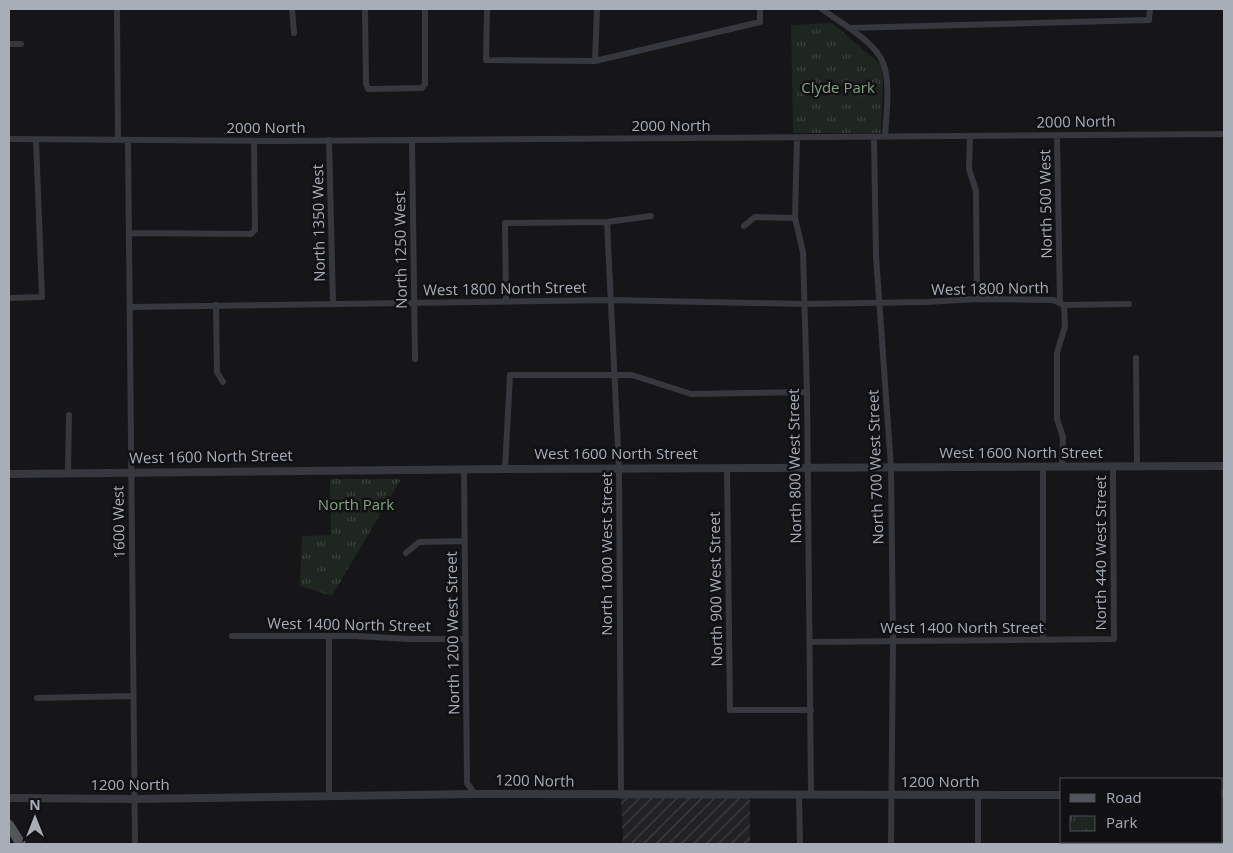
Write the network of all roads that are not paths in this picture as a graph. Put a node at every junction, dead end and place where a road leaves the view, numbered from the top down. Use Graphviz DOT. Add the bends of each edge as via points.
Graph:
graph roads {
  1 [pos="117,9"];
  2 [pos="292,9"];
  3 [pos="366,9"];
  4 [pos="425,9"];
  5 [pos="487,9"];
  6 [pos="597,9"];
  7 [pos="760,9"];
  8 [pos="822,9"];
  9 [pos="1150,9"];
  10 [pos="850,28"];
  11 [pos="294,33"];
  12 [pos="9,44"];
  13 [pos="21,44"];
  14 [pos="595,61"];
  15 [pos="1224,134"];
  16 [pos="1058,135"];
  17 [pos="970,136"];
  18 [pos="797,137"];
  19 [pos="874,137"];
  20 [pos="885,137"];
  21 [pos="9,139"];
  22 [pos="36,140"];
  23 [pos="118,140"];
  24 [pos="128,140"];
  25 [pos="329,140"];
  26 [pos="412,140"];
  27 [pos="254,141"];
  28 [pos="651,216"];
  29 [pos="795,218"];
  30 [pos="607,222"];
  31 [pos="744,226"];
  32 [pos="130,233"];
  33 [pos="9,298"];
  34 [pos="977,299"];
  35 [pos="611,300"];
  36 [pos="506,302"];
  37 [pos="880,303"];
  38 [pos="333,304"];
  39 [pos="414,304"];
  40 [pos="805,304"];
  41 [pos="1062,304"];
  42 [pos="1129,304"];
  43 [pos="216,305"];
  44 [pos="132,307"];
  45 [pos="1136,358"];
  46 [pos="415,359"];
  47 [pos="614,374"];
  48 [pos="223,382"];
  49 [pos="807,392"];
  50 [pos="69,415"];
  51 [pos="1114,466"];
  52 [pos="1137,466"];
  53 [pos="1224,466"];
  54 [pos="808,467"];
  55 [pos="890,467"];
  56 [pos="1043,467"];
  57 [pos="1062,467"];
  58 [pos="619,468"];
  59 [pos="727,468"];
  60 [pos="464,469"];
  61 [pos="506,469"];
  62 [pos="130,472"];
  63 [pos="68,473"];
  64 [pos="9,474"];
  65 [pos="465,541"];
  66 [pos="406,553"];
  67 [pos="232,636"];
  68 [pos="329,636"];
  69 [pos="465,639"];
  70 [pos="1114,639"];
  71 [pos="893,640"];
  72 [pos="1043,640"];
  73 [pos="810,642"];
  74 [pos="133,696"];
  75 [pos="37,698"];
  76 [pos="810,710"];
  77 [pos="475,794"];
  78 [pos="799,795"];
  79 [pos="811,795"];
  80 [pos="978,795"];
  81 [pos="1060,795"];
  82 [pos="621,796"];
  83 [pos="891,796"];
  84 [pos="329,797"];
  85 [pos="9,798"];
  86 [pos="134,799"];
  87 [pos="9,825"];
  88 [pos="21,844"];
  89 [pos="136,844"];
  90 [pos="800,844"];
  91 [pos="891,844"];
  92 [pos="978,844"];
  1 -- 23 [label="street"];
  2 -- 11 [label="street"];
  3 -- 4 [label="street" via="368,89 422,88 425,84"];
  5 -- 14 [label="street" via="486,60"];
  6 -- 14 [label="street"];
  7 -- 14 [label="street" via="760,22"];
  8 -- 10 [label="street"];
  9 -- 10 [label="street" via="1149,20"];
  10 -- 20 [label="street" via="880,56 886,79"];
  12 -- 13 [label="street"];
  15 -- 16 [label="street, 2000 North"];
  16 -- 17 [label="street, 2000 North"];
  16 -- 41 [label="street, North 500 West"];
  17 -- 20 [label="street, 2000 North"];
  17 -- 34 [label="street" via="969,169 976,191"];
  18 -- 19 [label="street, 2000 North"];
  18 -- 26 [label="street, 2000 North"];
  18 -- 29 [label="street, North 800 West Street"];
  19 -- 20 [label="street, 2000 North"];
  19 -- 37 [label="street, North 700 West Street"];
  21 -- 22 [label="street, 2000 North"];
  22 -- 23 [label="street, 2000 North"];
  22 -- 33 [label="street" via="42,297"];
  23 -- 24 [label="street, 2000 North"];
  24 -- 27 [label="street, 2000 North"];
  24 -- 32 [label="street, 1600 West"];
  25 -- 26 [label="street, 2000 North"];
  25 -- 27 [label="street, 2000 North"];
  25 -- 38 [label="street, North 1350 West"];
  26 -- 39 [label="street, North 1250 West"];
  27 -- 32 [label="street" via="256,230 251,234"];
  28 -- 30 [label="street"];
  29 -- 31 [label="street" via="755,217"];
  29 -- 40 [label="street, North 800 West Street" via="803,252"];
  30 -- 35 [label="street, North 1000 West Street"];
  30 -- 36 [label="street" via="505,223"];
  32 -- 44 [label="street, 1600 West"];
  34 -- 37 [label="street, West 1800 North"];
  34 -- 41 [label="street, West 1800 North" via="1053,300"];
  35 -- 36 [label="street, West 1800 North Street"];
  35 -- 40 [label="street, West 1800 North Street"];
  35 -- 47 [label="street, North 1000 West Street"];
  36 -- 39 [label="street, West 1800 North Street"];
  37 -- 40 [label="street, West 1800 North Street"];
  37 -- 55 [label="street, North 700 West Street"];
  38 -- 39 [label="street, West 1800 North Street"];
  38 -- 43 [label="street, West 1800 North Street"];
  39 -- 46 [label="street, North 1250 West"];
  40 -- 49 [label="street, North 800 West Street"];
  41 -- 42 [label="street, West 1800 North"];
  41 -- 57 [label="street, North 500 West" via="1065,326 1057,353 1057,419 1063,437"];
  43 -- 44 [label="street, West 1800 North Street"];
  43 -- 48 [label="street" via="217,372"];
  44 -- 62 [label="street, 1600 West"];
  45 -- 52 [label="street"];
  47 -- 49 [label="street" via="632,375 691,394"];
  47 -- 58 [label="street, North 1000 West Street"];
  47 -- 61 [label="street" via="510,376"];
  49 -- 54 [label="street, North 800 West Street"];
  50 -- 63 [label="street"];
  51 -- 52 [label="street, West 1600 North Street"];
  51 -- 57 [label="street, West 1600 North Street"];
  51 -- 70 [label="street, North 440 West Street"];
  52 -- 53 [label="street, West 1600 North Street"];
  54 -- 55 [label="street, West 1600 North Street"];
  54 -- 59 [label="street, West 1600 North Street"];
  54 -- 73 [label="street, North 800 West Street"];
  55 -- 56 [label="street, West 1600 North Street"];
  55 -- 71 [label="street, North 700 West Street"];
  56 -- 57 [label="street, West 1600 North Street"];
  56 -- 72 [label="street"];
  58 -- 59 [label="street, West 1600 North Street"];
  58 -- 61 [label="street, West 1600 North Street"];
  58 -- 82 [label="street, North 1000 West Street"];
  59 -- 76 [label="street, North 900 West Street" via="730,710"];
  60 -- 61 [label="street, West 1600 North Street"];
  60 -- 62 [label="street, West 1600 North Street"];
  60 -- 65 [label="street, North 1200 West Street"];
  62 -- 63 [label="street, West 1600 North Street"];
  62 -- 74 [label="street, 1600 West"];
  63 -- 64 [label="street, West 1600 North Street"];
  65 -- 66 [label="street" via="419,542"];
  65 -- 69 [label="street, North 1200 West Street"];
  67 -- 68 [label="street, West 1400 North Street"];
  68 -- 69 [label="street, West 1400 North Street"];
  68 -- 84 [label="street"];
  69 -- 77 [label="street, North 1200 West Street" via="467,783"];
  70 -- 72 [label="street, West 1400 North Street"];
  71 -- 72 [label="street, West 1400 North Street"];
  71 -- 73 [label="street, West 1400 North Street"];
  71 -- 83 [label="street, North 700 West Street"];
  73 -- 76 [label="street, North 800 West Street"];
  74 -- 75 [label="street"];
  74 -- 86 [label="street, 1600 West"];
  76 -- 79 [label="street, North 800 West Street"];
  77 -- 82 [label="street, 1200 North"];
  77 -- 84 [label="street, 1200 North"];
  78 -- 79 [label="street, 1200 North"];
  78 -- 82 [label="street, 1200 North"];
  78 -- 90 [label="street"];
  79 -- 83 [label="street, 1200 North"];
  80 -- 81 [label="street, 1200 North"];
  80 -- 83 [label="street, 1200 North"];
  80 -- 92 [label="street"];
  83 -- 91 [label="street, North 700 West Street"];
  84 -- 86 [label="street, 1200 North"];
  85 -- 86 [label="street, 1200 North"];
  86 -- 89 [label="street, 1600 West"];
  87 -- 88 [label="main road"];
}
